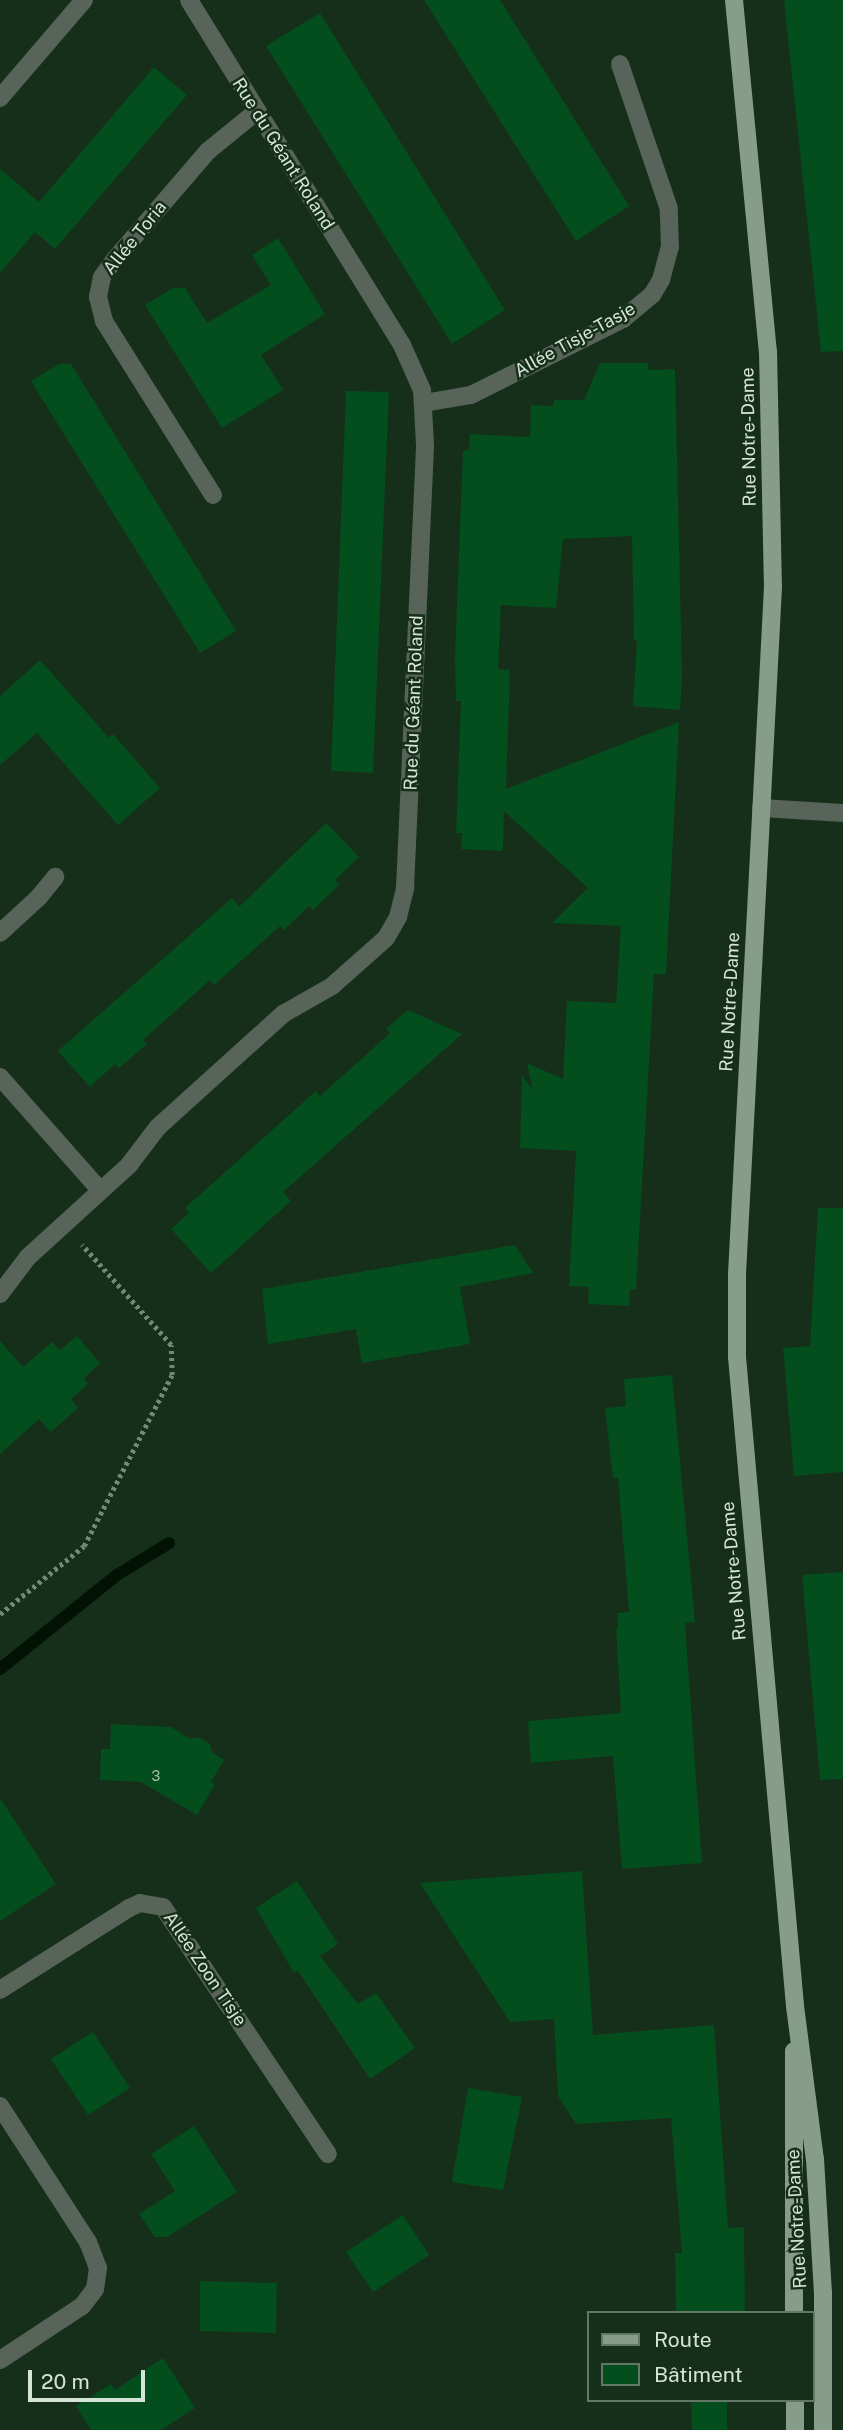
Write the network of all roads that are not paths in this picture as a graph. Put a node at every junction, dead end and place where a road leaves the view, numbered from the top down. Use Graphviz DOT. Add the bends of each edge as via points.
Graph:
graph roads {
  1 [pos="84,0"];
  2 [pos="189,0"];
  3 [pos="734,0"];
  4 [pos="620,64"];
  5 [pos="0,98"];
  6 [pos="257,111"];
  7 [pos="425,403"];
  8 [pos="213,495"];
  9 [pos="761,808"];
  10 [pos="843,813"];
  11 [pos="55,877"];
  12 [pos="0,933"];
  13 [pos="0,1077"];
  14 [pos="101,1191"];
  15 [pos="0,1294"];
  16 [pos="0,1990"];
  17 [pos="795,2006"];
  18 [pos="0,2106"];
  19 [pos="328,2154"];
  20 [pos="794,2311"];
  21 [pos="0,2360"];
  22 [pos="795,2402"];
  23 [pos="795,2430"];
  24 [pos="823,2430"];
  1 -- 5 [label="street"];
  2 -- 6 [label="street, Rue du Géant Roland"];
  3 -- 9 [label="main road, Rue Notre-Dame" via="759,232 770,402 773,587"];
  4 -- 7 [label="street, Allée Tisje-Tasje" via="669,209 670,247 661,280 652,295 623,319 471,395"];
  6 -- 7 [label="street, Rue du Géant Roland" via="410,359"];
  6 -- 8 [label="street, Allée Toria" via="208,151 115,259 102,277 98,297 104,321"];
  7 -- 14 [label="street, Rue du Géant Roland" via="407,874 398,917 386,938 348,972 283,1014 158,1127 129,1165"];
  9 -- 10 [label="street"];
  9 -- 17 [label="main road, Rue Notre-Dame" via="737,1275 737,1357"];
  11 -- 12 [label="street"];
  13 -- 14 [label="street"];
  14 -- 15 [label="street, Rue du Géant Roland" via="28,1257"];
  16 -- 19 [label="street, Allée Zoon Tisje" via="129,1908 140,1903 163,1907"];
  17 -- 20 [label="main road, Rue Notre-Dame"];
  17 -- 24 [label="main road, Rue Notre-Dame" via="819,2207"];
  18 -- 21 [label="street" via="88,2242 98,2269 95,2288 82,2306"];
  22 -- 23 [label="main road"];
}
